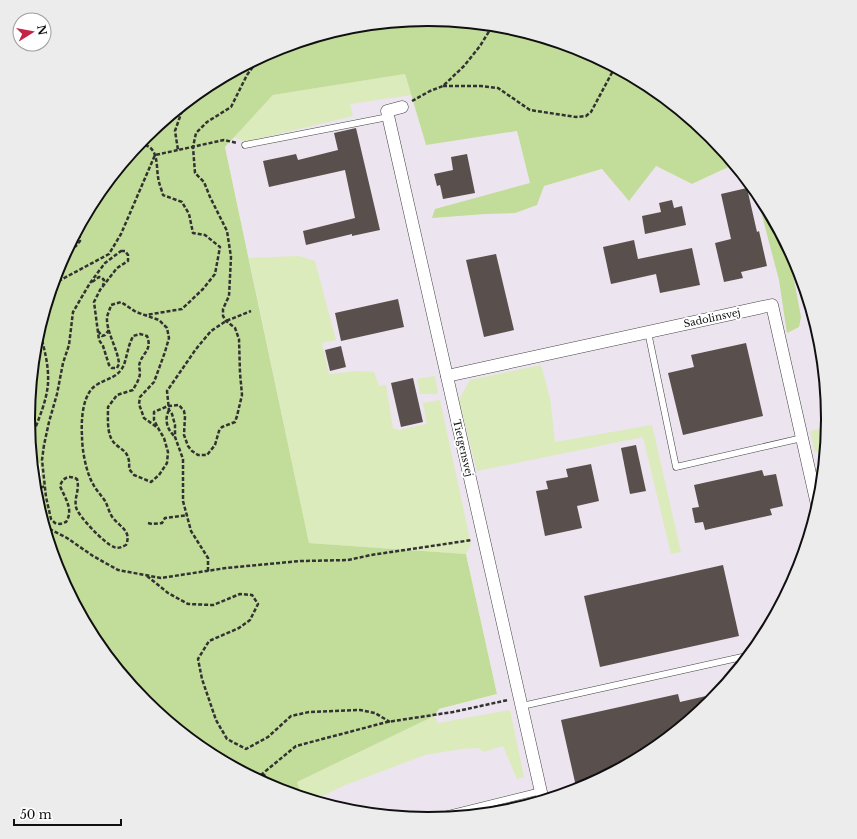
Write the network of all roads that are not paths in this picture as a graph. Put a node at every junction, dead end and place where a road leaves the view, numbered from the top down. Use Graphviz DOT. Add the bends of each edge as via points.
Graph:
graph roads {
  1 [pos="402,107"];
  2 [pos="388,117"];
  3 [pos="245,145"];
  4 [pos="648,332"];
  5 [pos="447,376"];
  6 [pos="802,438"];
  7 [pos="815,493"];
  8 [pos="743,656"];
  9 [pos="521,702"];
  10 [pos="542,796"];
  11 [pos="469,811"];
  1 -- 2 [label="street" via="387,110"];
  2 -- 3 [label="lane"];
  2 -- 5 [label="street, Tietgensvej"];
  4 -- 5 [label="street, Sadolinsvej"];
  4 -- 6 [label="street, Sadolinsvej" via="772,304"];
  4 -- 6 [label="lane" via="676,467"];
  5 -- 9 [label="street, Tietgensvej"];
  6 -- 7 [label="street, Sadolinsvej"];
  8 -- 9 [label="lane"];
  9 -- 10 [label="street, Tietgensvej"];
  10 -- 11 [label="lane"];
}
